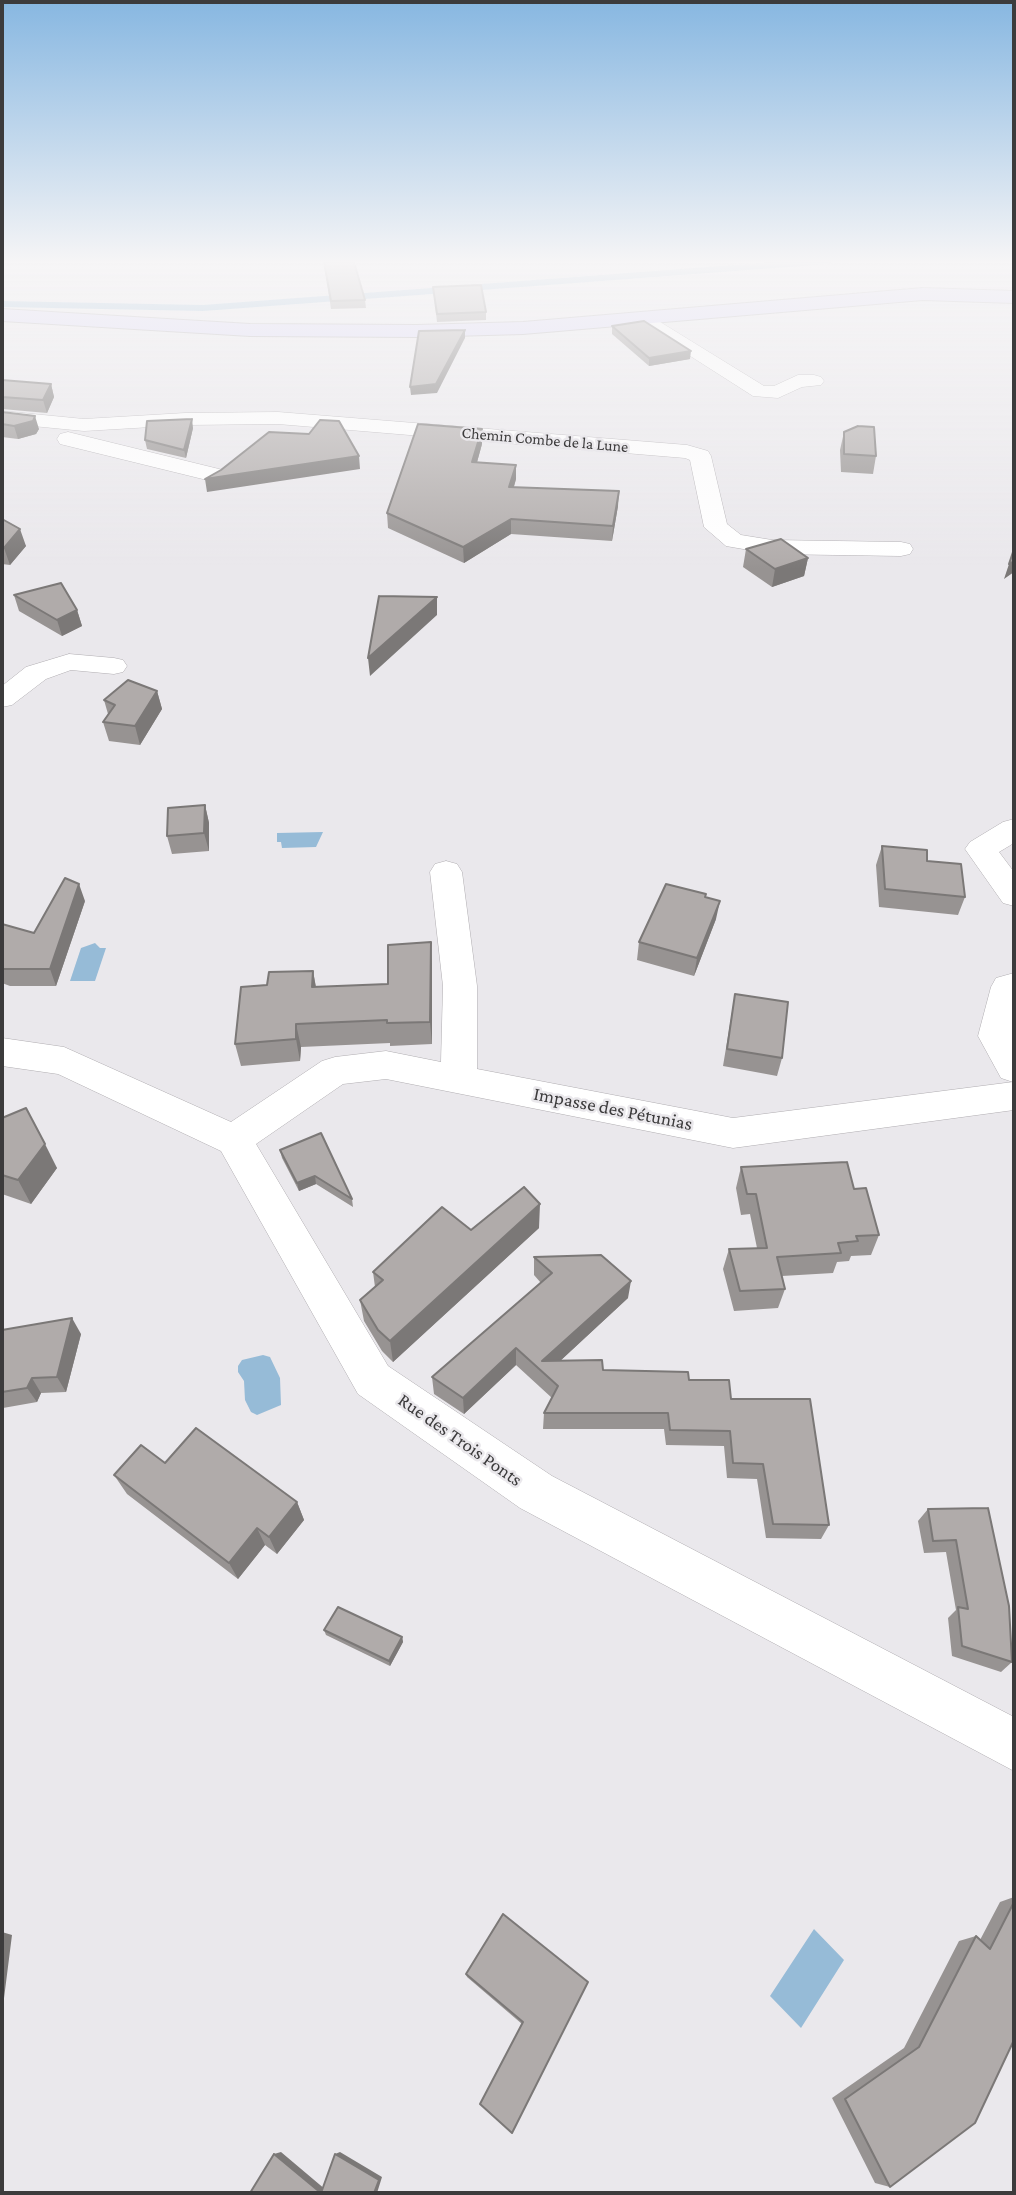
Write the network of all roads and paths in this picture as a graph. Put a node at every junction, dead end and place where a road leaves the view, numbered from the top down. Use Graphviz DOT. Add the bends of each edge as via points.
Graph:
graph roads {
  1 [pos="715,363"];
  2 [pos="814,381"];
  3 [pos="2,417"];
  4 [pos="2,425"];
  5 [pos="215,475"];
  6 [pos="901,549"];
  7 [pos="114,666"];
  8 [pos="2,699"];
  9 [pos="1014,830"];
  10 [pos="446,872"];
  11 [pos="1014,895"];
  12 [pos="1014,985"];
  13 [pos="2,1052"];
  14 [pos="1014,1068"];
  15 [pos="460,1079"];
  16 [pos="1014,1096"];
  17 [pos="234,1140"];
  18 [pos="1014,1745"];
  1 -- 2 [label="street" via="760,392 778,392 799,381"];
  3 -- 6 [label="street, Chemin Combe de la Lune" via="84,425 278,418 687,452 700,456 716,527 734,541 772,547"];
  4 -- 5 [label="street" via="94,443"];
  7 -- 8 [label="street" via="69,662 36,673"];
  9 -- 11 [label="street" via="981,849"];
  10 -- 15 [label="street" via="460,986"];
  12 -- 14 [label="street" via="1008,987 996,1036"];
  13 -- 17 [label="street" via="64,1061"];
  15 -- 16 [label="street, Impasse des Pétunias" via="733,1133"];
  15 -- 17 [label="street, Impasse des Pétunias" via="386,1065 335,1071"];
  17 -- 18 [label="street, Rue des Trois Ponts" via="373,1380 536,1492"];
}
